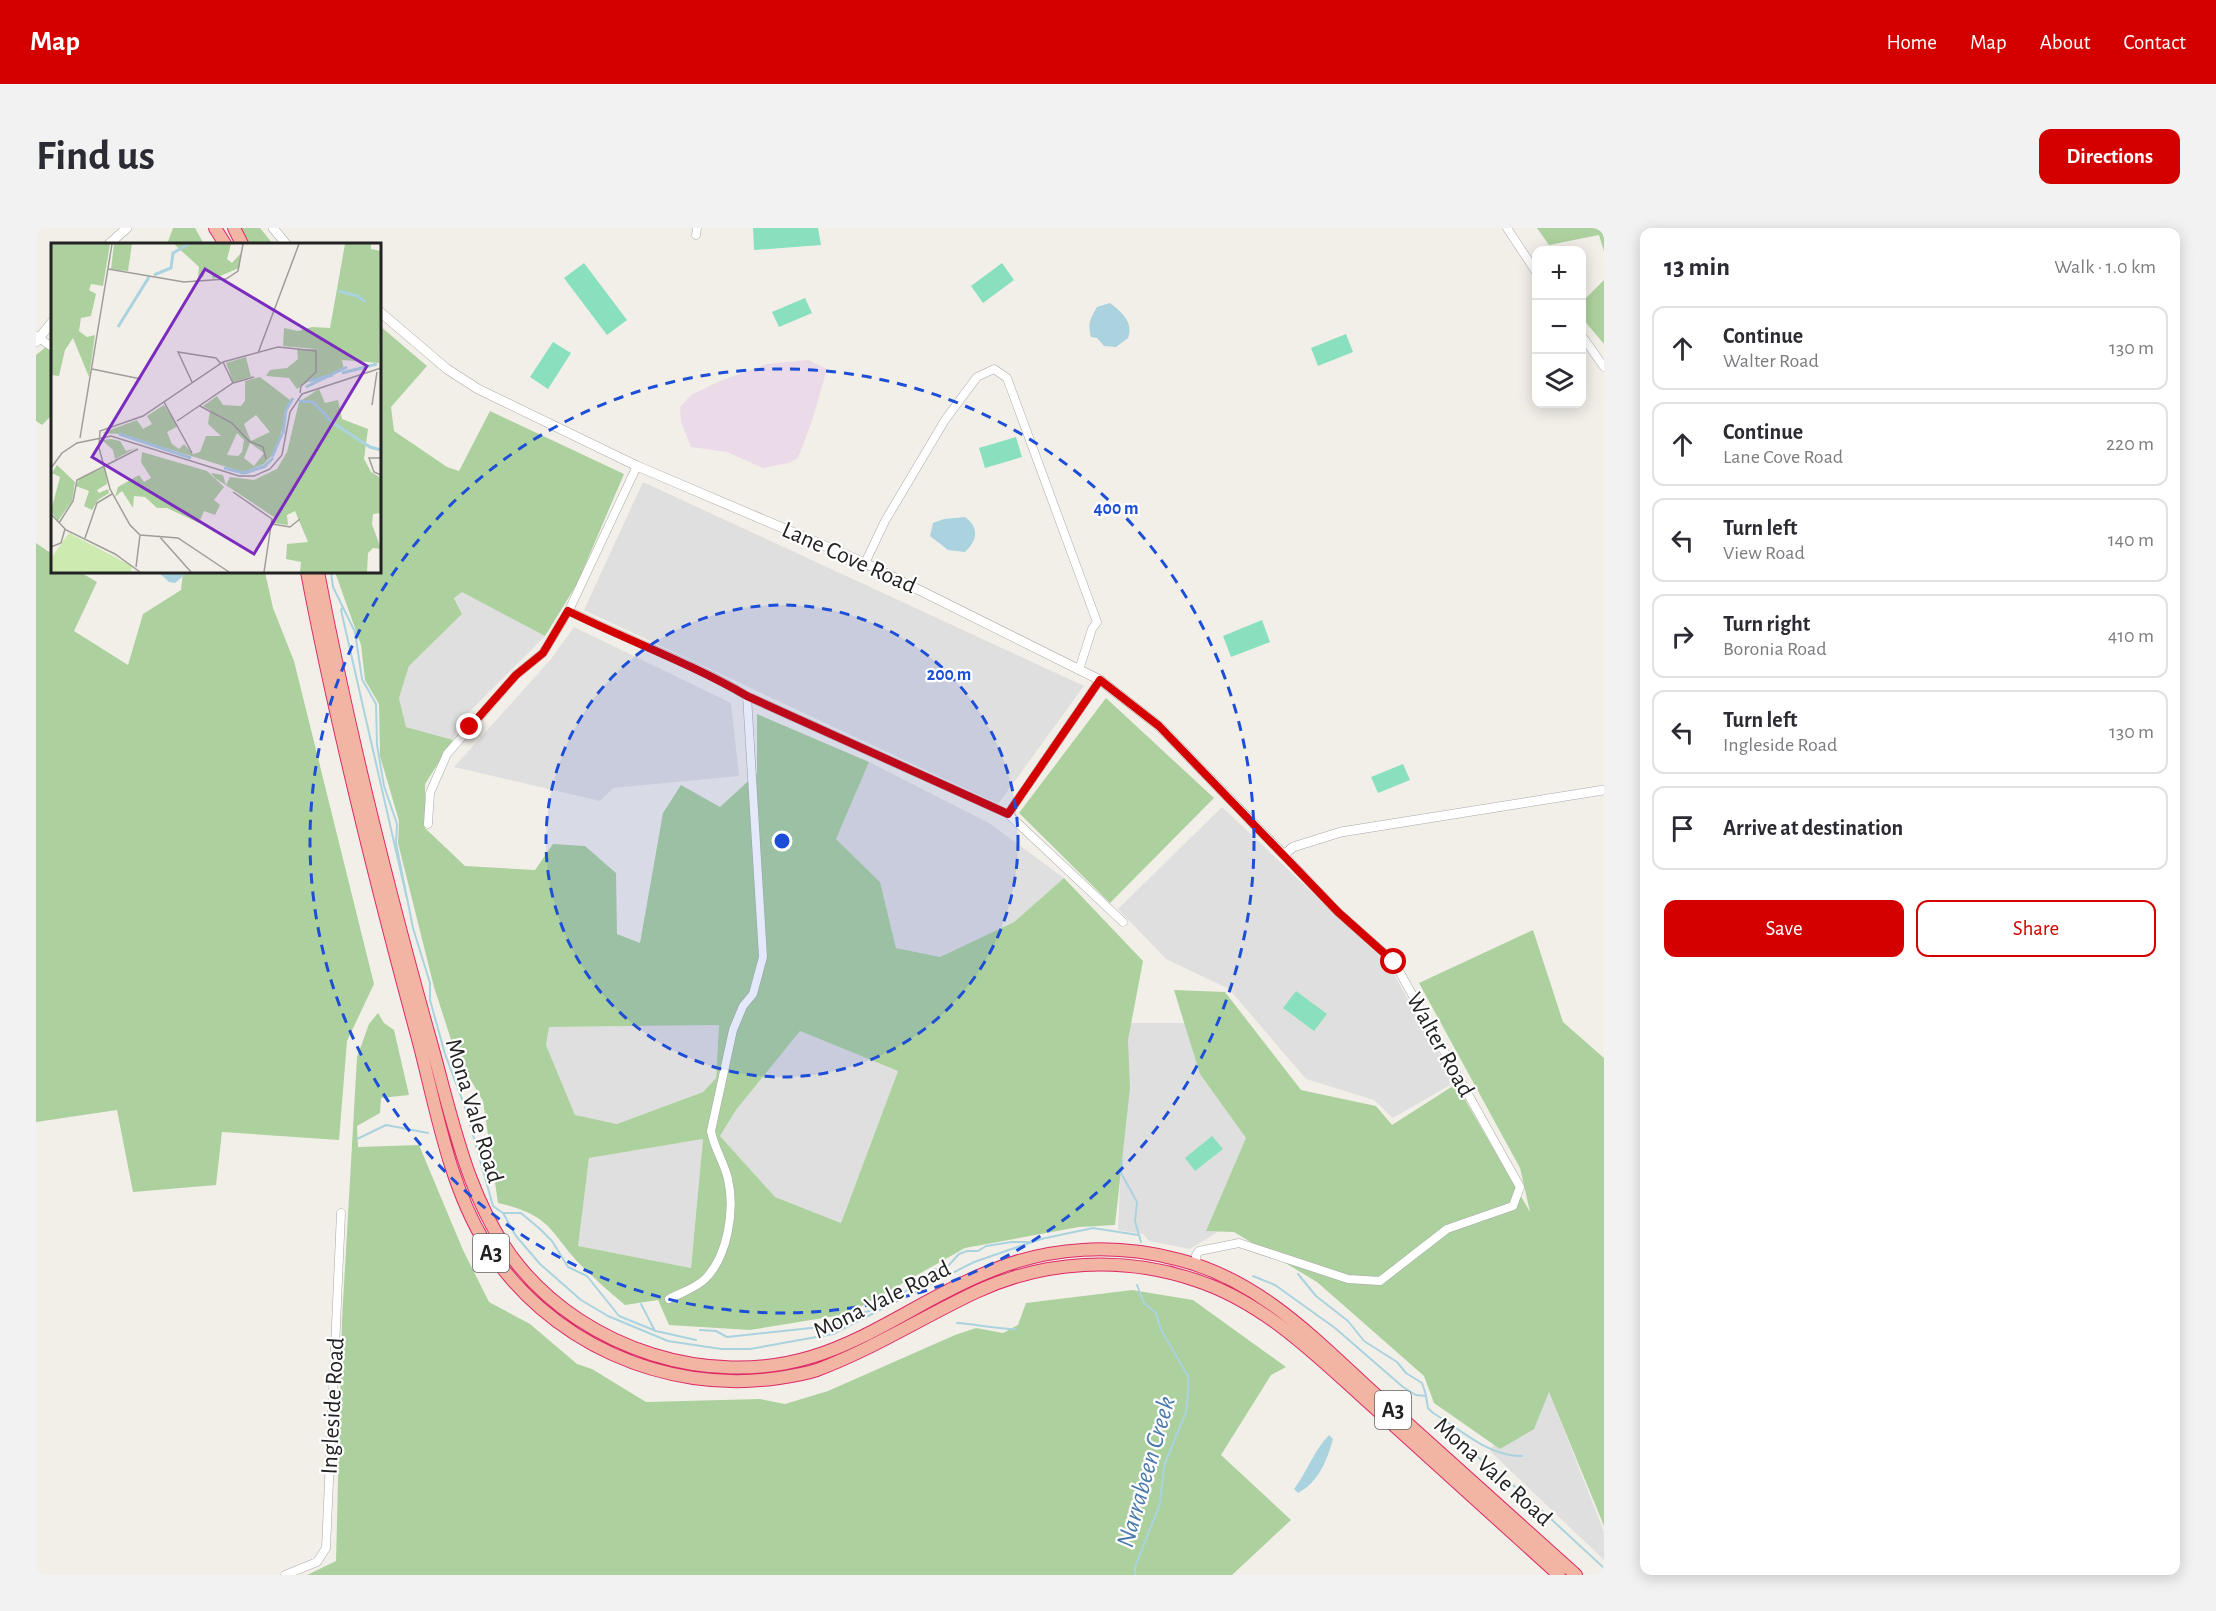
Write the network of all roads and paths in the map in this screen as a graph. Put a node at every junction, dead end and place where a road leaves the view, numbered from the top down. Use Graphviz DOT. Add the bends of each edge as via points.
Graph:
graph roads {
  1 [pos="127,228"];
  2 [pos="215,228"];
  3 [pos="234,228"];
  4 [pos="273,228"];
  5 [pos="1507,228"];
  6 [pos="110,243"];
  7 [pos="224,243"];
  8 [pos="242,243"];
  9 [pos="285,243"];
  10 [pos="1532,266"];
  11 [pos="381,313"];
  12 [pos="51,323"];
  13 [pos="37,339"];
  14 [pos="1586,343"];
  15 [pos="51,346"];
  16 [pos="1604,367"];
  17 [pos="636,466"];
  18 [pos="865,563"];
  19 [pos="307,573"];
  20 [pos="318,573"];
  21 [pos="568,611"];
  22 [pos="1079,670"];
  23 [pos="1100,680"];
  24 [pos="747,696"];
  25 [pos="1604,790"];
  26 [pos="1008,814"];
  27 [pos="428,824"];
  28 [pos="1284,855"];
  29 [pos="1123,922"];
  30 [pos="341,1213"];
  31 [pos="1197,1265"];
  32 [pos="669,1299"];
  33 [pos="287,1575"];
  34 [pos="1558,1575"];
  35 [pos="1576,1575"];
  1 -- 6 [label="street"];
  2 -- 7 [label="highway"];
  3 -- 8 [label="highway"];
  4 -- 9 [label="street"];
  5 -- 10 [label="street"];
  11 -- 17 [label="street, Lane Cove Road" via="447,369 478,389"];
  12 -- 13 [label="street"];
  13 -- 15 [label="street"];
  14 -- 16 [label="street"];
  17 -- 18 [label="street, Lane Cove Road"];
  17 -- 21 [label="street"];
  18 -- 22 [label="street, Lane Cove Road"];
  18 -- 22 [label="street" via="885,520 945,420 978,377 994,369 1007,378 1097,622"];
  19 -- 34 [label="highway, Mona Vale Road / A3" via="361,825 460,1196 499,1264 561,1324 598,1348 679,1378 748,1383 809,1373 862,1353 976,1292 1038,1270 1116,1264 1197,1280 1248,1304 1304,1345"];
  20 -- 31 [label="highway, Mona Vale Road / A3" via="395,914 465,1164 485,1213 518,1266 553,1300 591,1328 663,1359 715,1367 762,1368 810,1358 857,1340 986,1272 1060,1251 1150,1253"];
  21 -- 24 [label="street" via="725,682"];
  21 -- 27 [label="street" via="543,653 510,682 447,754 430,793"];
  22 -- 23 [label="street, Lane Cove Road"];
  23 -- 26 [label="street"];
  23 -- 28 [label="street, Lane Cove Road" via="1159,726"];
  24 -- 26 [label="street"];
  24 -- 32 [label="street" via="763,957 753,994 743,1006 729,1042 711,1131 728,1178 729,1233 706,1278"];
  25 -- 28 [label="street" via="1341,832 1293,847"];
  26 -- 29 [label="street"];
  28 -- 31 [label="street, Walter Road" via="1338,912 1394,962 1520,1187 1513,1206 1447,1229 1380,1281 1348,1279 1239,1243 1199,1251"];
  30 -- 33 [label="street, Ingleside Road" via="326,1548 317,1562"];
  31 -- 35 [label="highway, Mona Vale Road / A3" via="1234,1280 1290,1316"];
}
